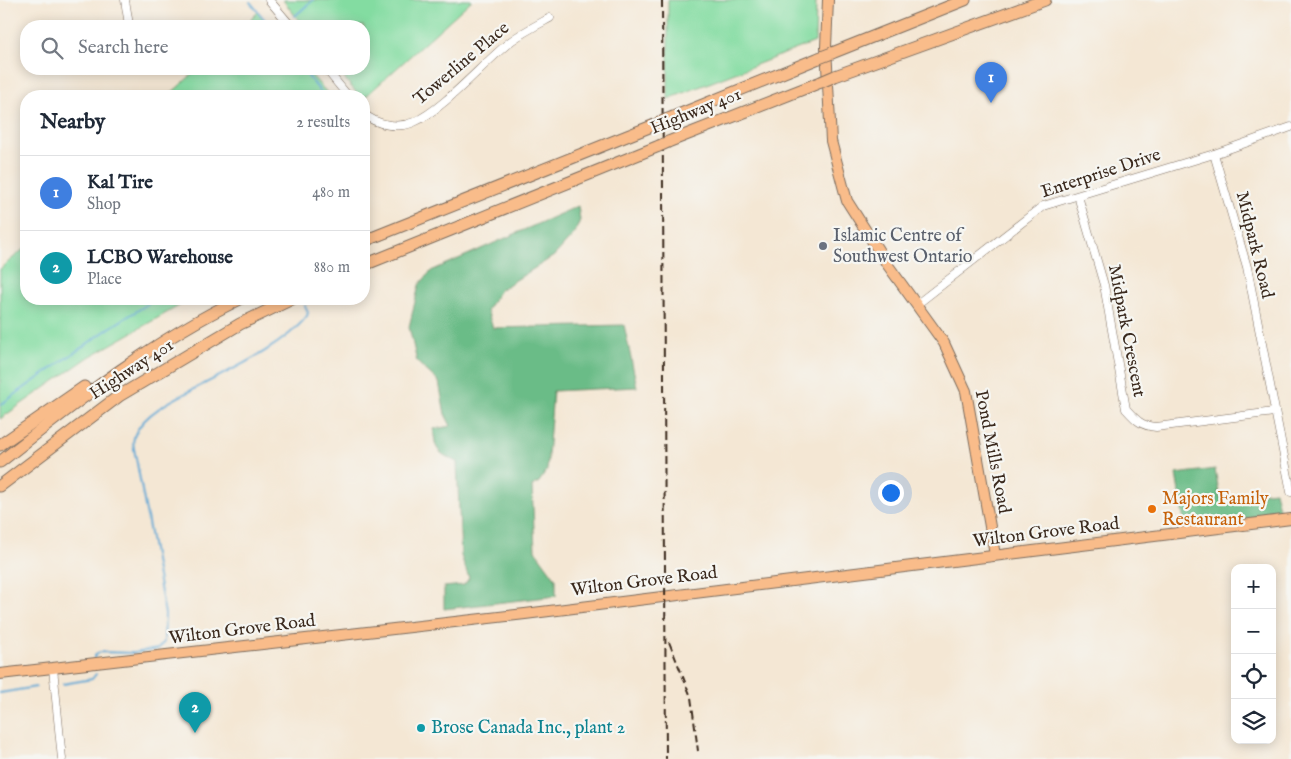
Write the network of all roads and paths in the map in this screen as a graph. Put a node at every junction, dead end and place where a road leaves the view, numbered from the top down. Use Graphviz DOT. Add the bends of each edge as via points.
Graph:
graph roads {
  1 [pos="125,0"];
  2 [pos="269,0"];
  3 [pos="828,0"];
  4 [pos="965,0"];
  5 [pos="1045,0"];
  6 [pos="550,18"];
  7 [pos="128,20"];
  8 [pos="286,20"];
  9 [pos="331,75"];
  10 [pos="343,90"];
  11 [pos="370,117"];
  12 [pos="1291,127"];
  13 [pos="1214,154"];
  14 [pos="1078,196"];
  15 [pos="370,239"];
  16 [pos="370,264"];
  17 [pos="229,305"];
  18 [pos="280,305"];
  19 [pos="916,305"];
  20 [pos="115,373"];
  21 [pos="1274,412"];
  22 [pos="0,445"];
  23 [pos="0,462"];
  24 [pos="26,466"];
  25 [pos="0,486"];
  26 [pos="1291,492"];
  27 [pos="0,495"];
  28 [pos="1291,519"];
  29 [pos="995,555"];
  30 [pos="52,668"];
  31 [pos="0,674"];
  32 [pos="62,759"];
  1 -- 7 [label="street"];
  2 -- 8 [label="street"];
  3 -- 19 [label="main road, Pond Mills Road" via="826,47 831,141 846,201"];
  4 -- 15 [label="highway, Highway 401, bridge"];
  5 -- 16 [label="highway, Highway 401, bridge" via="835,76"];
  6 -- 11 [label="street, Towerline Place" via="512,40 439,105 414,122 394,126"];
  9 -- 10 [label="street"];
  12 -- 13 [label="street, Enterprise Drive"];
  13 -- 14 [label="street, Enterprise Drive"];
  13 -- 21 [label="street, Midpark Road" via="1247,266"];
  14 -- 19 [label="street, Enterprise Drive" via="1043,206"];
  14 -- 21 [label="street, Midpark Crescent" via="1104,285 1126,409 1134,419 1143,426 1156,427"];
  17 -- 20 [label="highway, Highway 401" via="159,343"];
  18 -- 24 [label="highway, Highway 401" via="240,324 119,396"];
  19 -- 29 [label="main road, Pond Mills Road" via="944,343 966,390"];
  20 -- 22 [label="highway" via="91,383"];
  20 -- 23 [label="highway, Highway 401"];
  21 -- 26 [label="street, Midpark Road"];
  24 -- 25 [label="highway, Highway 401"];
  24 -- 27 [label="highway" via="19,478"];
  28 -- 29 [label="main road, Wilton Grove Road"];
  29 -- 30 [label="main road, Wilton Grove Road" via="525,614"];
  30 -- 31 [label="main road, Wilton Grove Road"];
  30 -- 32 [label="street"];
}
